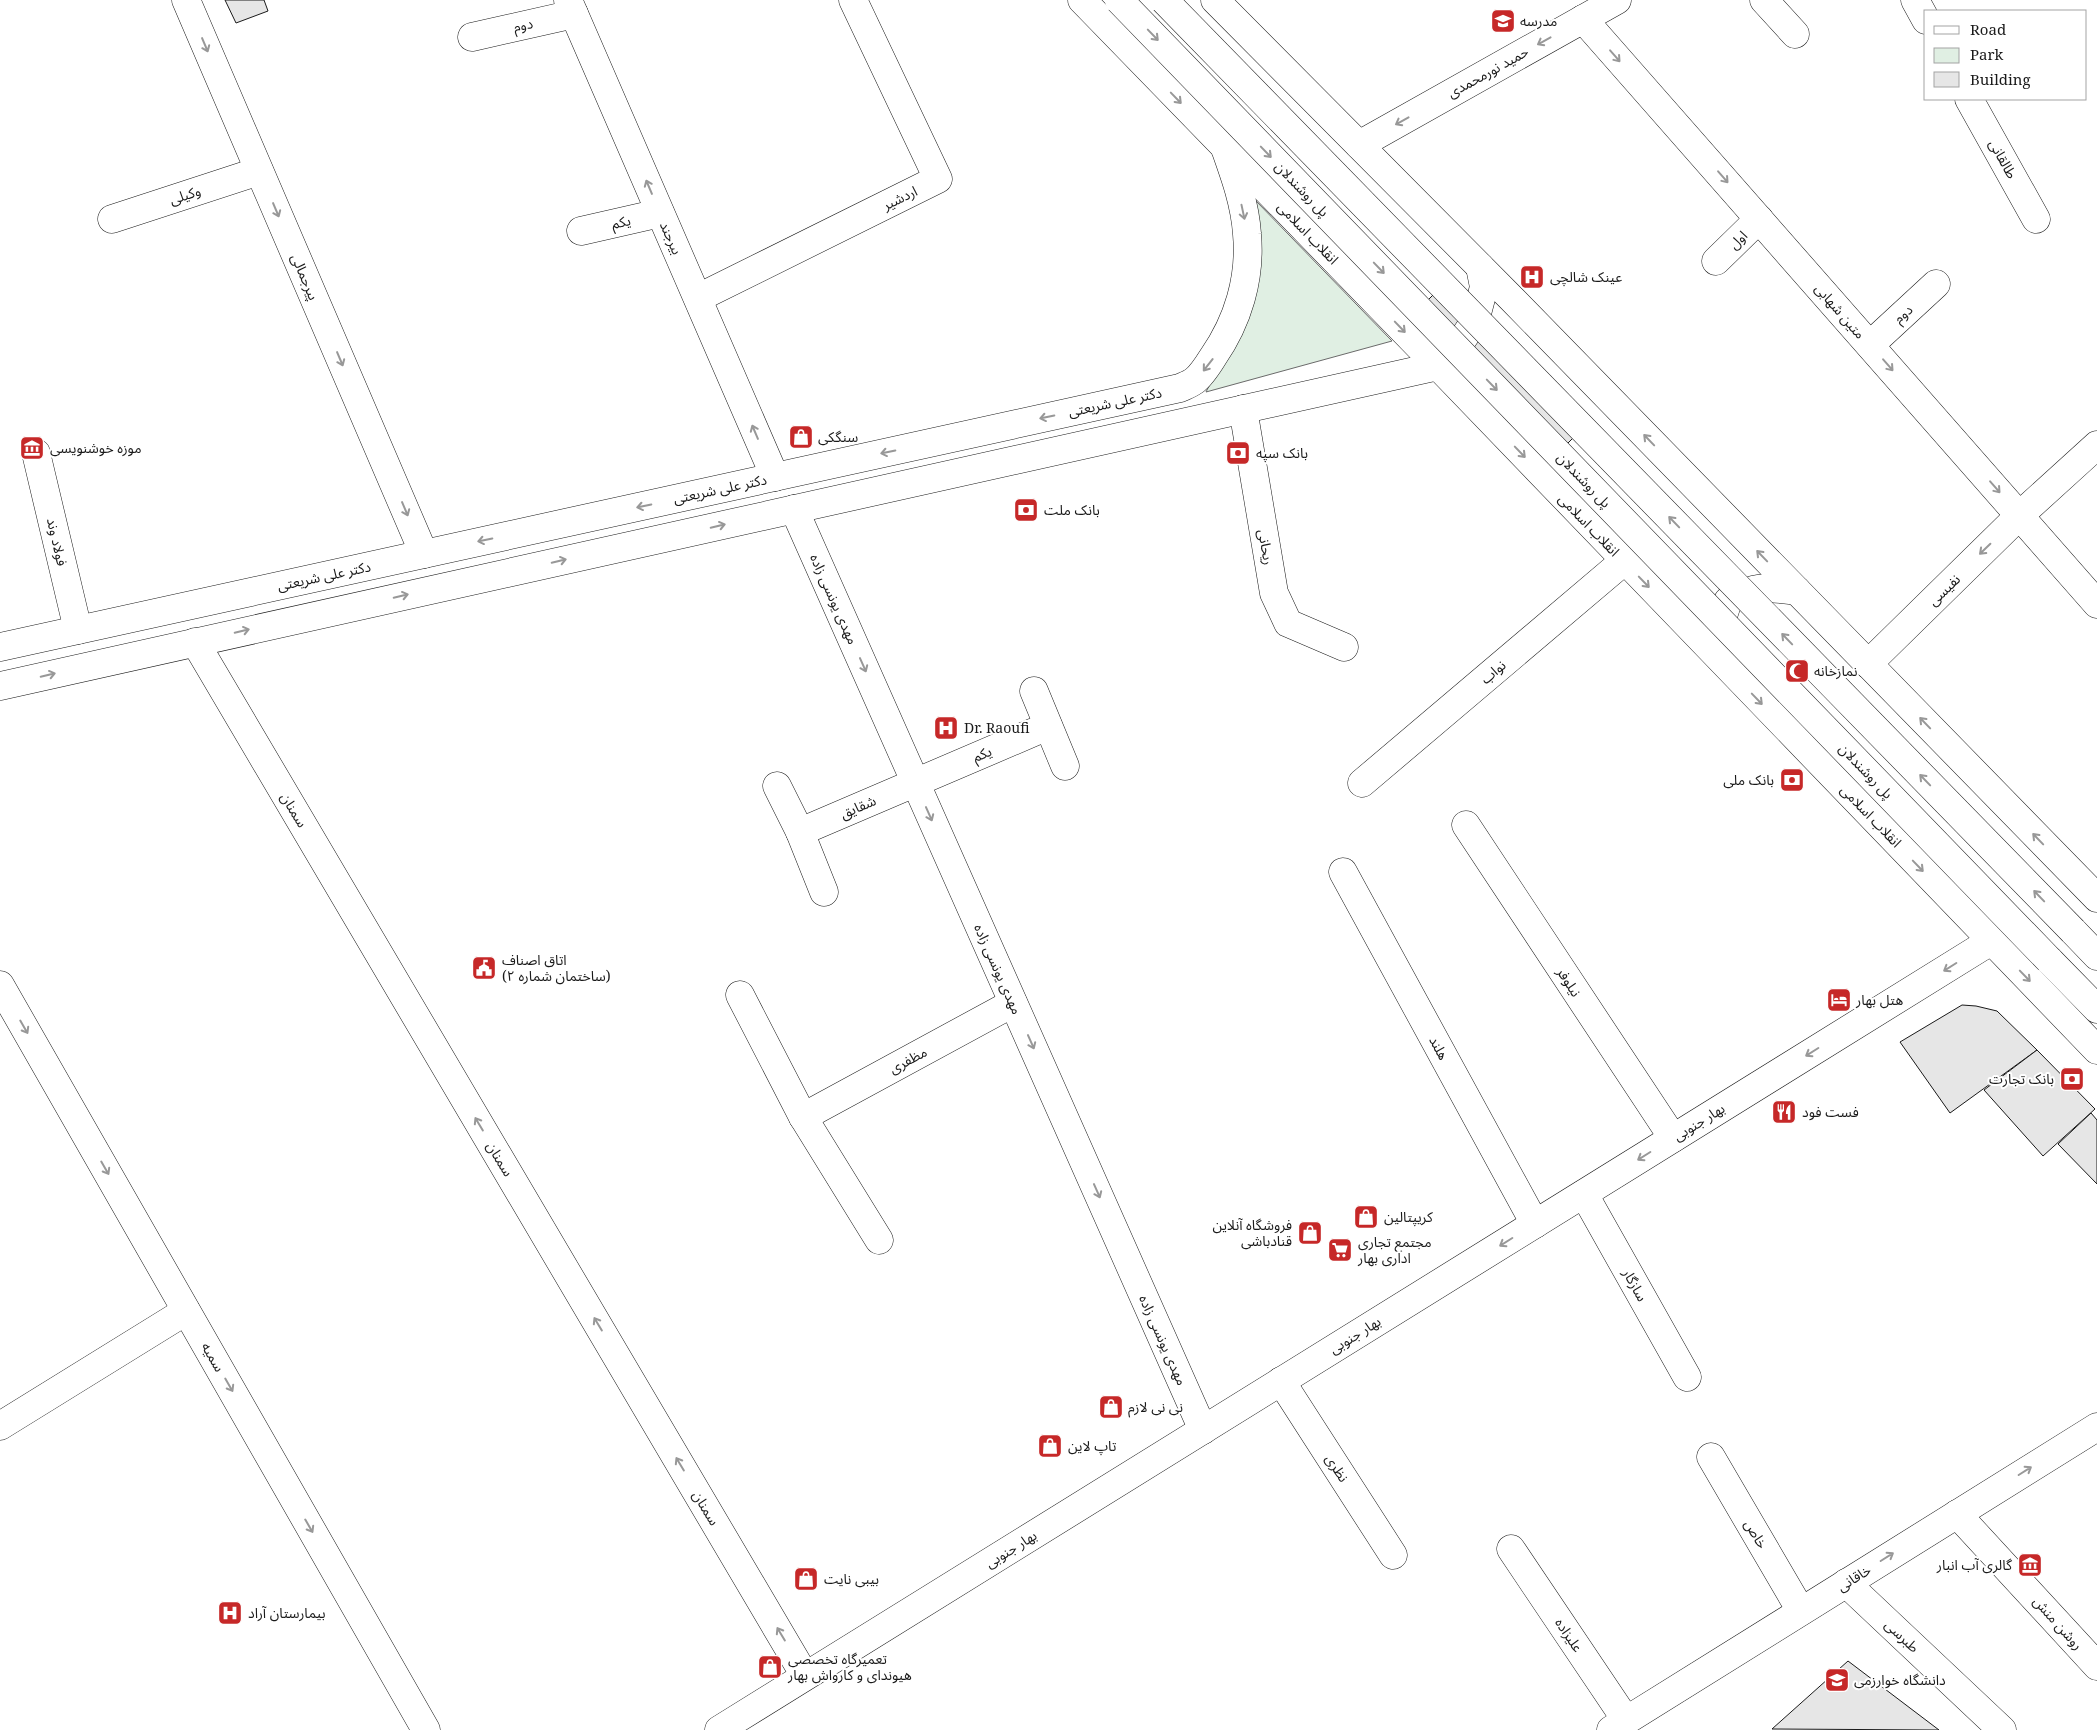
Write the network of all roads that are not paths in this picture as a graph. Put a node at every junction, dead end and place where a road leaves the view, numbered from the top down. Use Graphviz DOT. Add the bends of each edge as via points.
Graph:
graph roads {
  1 [pos="186,0"];
  2 [pos="1082,0"];
  3 [pos="1119,0"];
  4 [pos="1164,0"];
  5 [pos="1215,0"];
  6 [pos="1617,0"];
  7 [pos="1764,0"];
  8 [pos="1915,0"];
  9 [pos="862,5"];
  10 [pos="571,7"];
  11 [pos="1924,16"];
  12 [pos="1583,19"];
  13 [pos="1795,34"];
  14 [pos="472,37"];
  15 [pos="1971,100"];
  16 [pos="1359,145"];
  17 [pos="1225,148"];
  18 [pos="259,171"];
  19 [pos="660,213"];
  20 [pos="1759,219"];
  21 [pos="2036,219"];
  22 [pos="112,220"];
  23 [pos="582,231"];
  24 [pos="1716,261"];
  25 [pos="1480,267"];
  26 [pos="1936,284"];
  27 [pos="698,298"];
  28 [pos="1870,345"];
  29 [pos="1438,366"];
  30 [pos="1243,409"];
  31 [pos="2097,445"];
  32 [pos="36,453"];
  33 [pos="774,477"];
  34 [pos="794,509"];
  35 [pos="2020,515"];
  36 [pos="424,554"];
  37 [pos="1624,561"];
  38 [pos="1797,591"];
  39 [pos="2097,604"];
  40 [pos="78,630"];
  41 [pos="195,642"];
  42 [pos="0,647"];
  43 [pos="1344,647"];
  44 [pos="1715,655"];
  45 [pos="1868,664"];
  46 [pos="0,686"];
  47 [pos="1034,691"];
  48 [pos="1048,726"];
  49 [pos="1065,766"];
  50 [pos="915,782"];
  51 [pos="1362,783"];
  52 [pos="777,786"];
  53 [pos="1466,825"];
  54 [pos="800,832"];
  55 [pos="1344,872"];
  56 [pos="824,892"];
  57 [pos="2097,898"];
  58 [pos="1991,941"];
  59 [pos="2097,956"];
  60 [pos="740,994"];
  61 [pos="3,996"];
  62 [pos="1013,1003"];
  63 [pos="2097,1009"];
  64 [pos="2097,1050"];
  65 [pos="803,1117"];
  66 [pos="1673,1138"];
  67 [pos="1584,1194"];
  68 [pos="1535,1224"];
  69 [pos="878,1240"];
  70 [pos="186,1311"];
  71 [pos="1687,1377"];
  72 [pos="1281,1381"];
  73 [pos="0,1426"];
  74 [pos="2097,1427"];
  75 [pos="1203,1430"];
  76 [pos="1711,1458"];
  77 [pos="1957,1514"];
  78 [pos="1512,1549"];
  79 [pos="1393,1555"];
  80 [pos="1846,1583"];
  81 [pos="1801,1611"];
  82 [pos="2097,1666"];
  83 [pos="805,1676"];
  84 [pos="1618,1725"];
  85 [pos="426,1730"];
  86 [pos="718,1730"];
  87 [pos="2002,1730"];
  1 -- 18 [label="main road, پیرجمالی, one-way"];
  2 -- 17 [label="main road, انقلاب اسلامی, one-way"];
  3 -- 63 [label="main road, پل روشندلان, one-way, bridge"];
  59 -- 4 [label="main road, one-way, bridge"];
  5 -- 16 [label="main road"];
  6 -- 12 [label="main road, حمید نورمحمدی"];
  7 -- 13 [label="main road"];
  8 -- 11 [label="main road"];
  9 -- 27 [label="main road, اردشیر" via="938,179"];
  10 -- 14 [label="main road, دوم"];
  19 -- 10 [label="main road, بیرجند, one-way"];
  12 -- 16 [label="main road, حمید نورمحمدی, one-way"];
  12 -- 20 [label="main road, متین شهابی, one-way"];
  15 -- 21 [label="main road, طالقانی"];
  16 -- 25 [label="main road"];
  17 -- 29 [label="main road, انقلاب اسلامی, one-way"];
  17 -- 33 [label="main road, دکتر علی شریعتی, one-way" via="1244,214 1247,235 1245,274 1233,324 1208,365 1194,381 1180,388"];
  18 -- 22 [label="main road, وکیلی"];
  18 -- 36 [label="main road, پیرجمالی, one-way"];
  19 -- 23 [label="main road, یکم"];
  19 -- 27 [label="main road, بیرجند"];
  20 -- 24 [label="main road, اول"];
  20 -- 28 [label="main road, متین شهابی"];
  25 -- 29 [label="main road" via="1484,287 1475,321 1451,356"];
  38 -- 25 [label="main road, one-way"];
  26 -- 28 [label="main road, دوم"];
  33 -- 27 [label="main road, بیرجند, one-way"];
  28 -- 35 [label="main road, متین شهابی, one-way"];
  29 -- 30 [label="main road"];
  29 -- 37 [label="main road, انقلاب اسلامی, one-way"];
  30 -- 34 [label="main road"];
  30 -- 43 [label="main road, ریحانی" via="1274,593 1288,624"];
  31 -- 35 [label="main road, نفیسی"];
  32 -- 40 [label="main road, فولاد وند"];
  33 -- 36 [label="main road, دکتر علی شریعتی, one-way"];
  41 -- 34 [label="main road, one-way"];
  34 -- 50 [label="main road, مهدی یونسی زاده, one-way"];
  35 -- 39 [label="main road, متین شهابی"];
  35 -- 45 [label="main road, نفیسی, one-way"];
  36 -- 40 [label="main road, دکتر علی شریعتی"];
  37 -- 44 [label="main road, انقلاب اسلامی, one-way"];
  37 -- 51 [label="main road, نواب"];
  38 -- 44 [label="main road" via="1764,586 1728,601 1714,640"];
  38 -- 45 [label="main road"];
  40 -- 42 [label="main road, دکتر علی شریعتی"];
  46 -- 41 [label="main road, one-way"];
  83 -- 41 [label="main road, سمنان, one-way"];
  44 -- 58 [label="main road, انقلاب اسلامی, one-way"];
  57 -- 45 [label="main road, one-way"];
  47 -- 48 [label="main road"];
  48 -- 49 [label="main road"];
  48 -- 50 [label="main road, یکم"];
  50 -- 54 [label="main road, شقایق"];
  50 -- 62 [label="main road, مهدی یونسی زاده, one-way"];
  52 -- 54 [label="main road"];
  53 -- 66 [label="main road, نیلوفر"];
  54 -- 56 [label="main road"];
  55 -- 68 [label="main road, هلند"];
  58 -- 64 [label="main road, انقلاب اسلامی, one-way"];
  58 -- 66 [label="main road, بهار جنوبی, one-way"];
  60 -- 65 [label="main road"];
  61 -- 70 [label="main road, سمیه, one-way"];
  62 -- 65 [label="main road, مظفری"];
  62 -- 75 [label="main road, مهدی یونسی زاده, one-way"];
  65 -- 69 [label="main road"];
  66 -- 67 [label="main road, بهار جنوبی, one-way"];
  67 -- 68 [label="main road, بهار جنوبی"];
  67 -- 71 [label="main road, سازگار"];
  68 -- 72 [label="main road, بهار جنوبی, one-way"];
  70 -- 73 [label="main road"];
  70 -- 85 [label="main road, سمیه, one-way"];
  72 -- 75 [label="main road, بهار جنوبی"];
  72 -- 79 [label="main road, نظری"];
  77 -- 74 [label="main road, خاقانی, one-way"];
  75 -- 83 [label="main road, بهار جنوبی"];
  76 -- 81 [label="main road, خاص"];
  80 -- 77 [label="main road, خاقانی, one-way"];
  77 -- 82 [label="main road, روشن منش"];
  78 -- 84 [label="main road, علیزاده"];
  80 -- 81 [label="main road, خاقانی"];
  80 -- 87 [label="main road, طبرسی"];
  81 -- 84 [label="main road, خاقانی"];
  83 -- 86 [label="main road, بهار جنوبی"];
}
